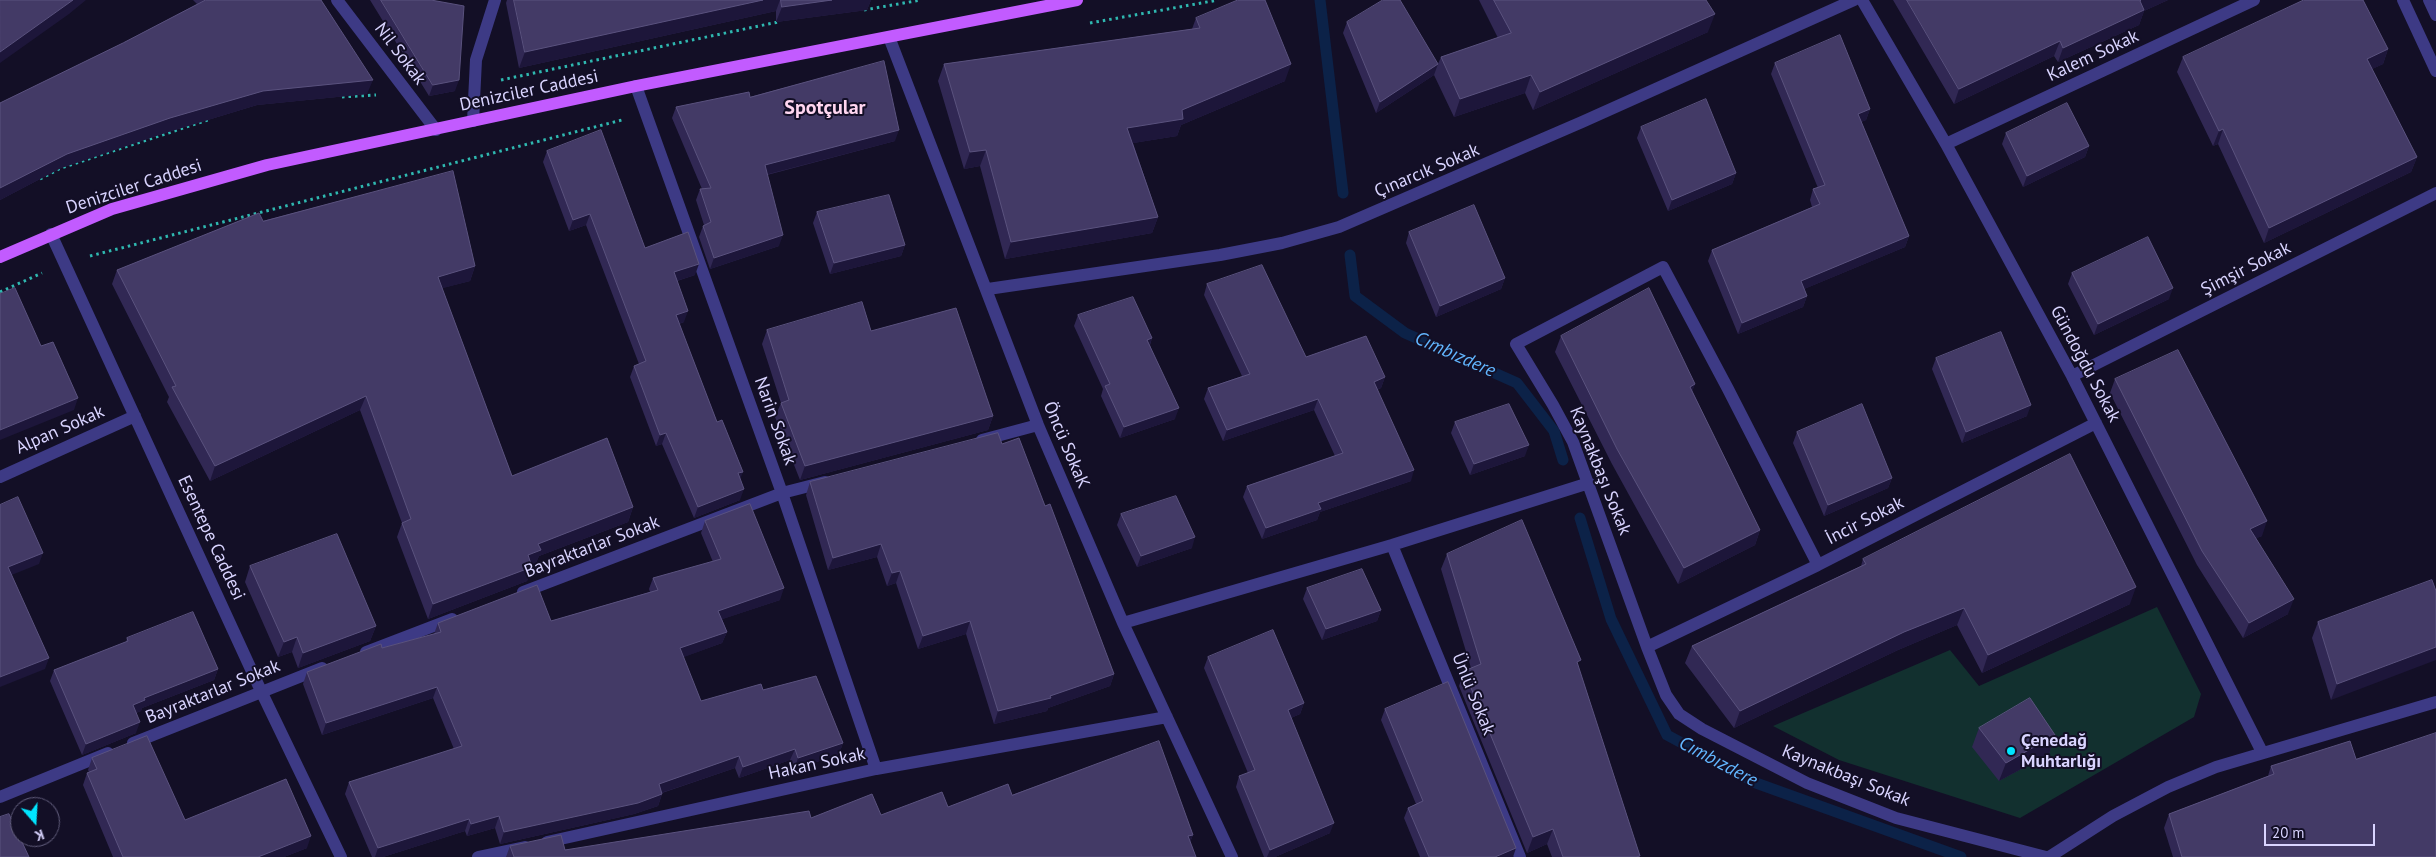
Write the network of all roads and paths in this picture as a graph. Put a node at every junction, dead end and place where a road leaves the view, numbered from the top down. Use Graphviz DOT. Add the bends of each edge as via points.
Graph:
graph roads {
  1 [pos="337,0"];
  2 [pos="495,0"];
  3 [pos="1077,0"];
  4 [pos="1218,0"];
  5 [pos="1854,0"];
  6 [pos="1862,0"];
  7 [pos="2254,0"];
  8 [pos="2403,0"];
  9 [pos="2429,0"];
  10 [pos="2436,15"];
  11 [pos="1082,25"];
  12 [pos="890,37"];
  13 [pos="2436,70"];
  14 [pos="636,86"];
  15 [pos="646,114"];
  16 [pos="473,122"];
  17 [pos="436,130"];
  18 [pos="1946,144"];
  19 [pos="2436,193"];
  20 [pos="51,234"];
  21 [pos="0,257"];
  22 [pos="64,263"];
  23 [pos="988,289"];
  24 [pos="0,292"];
  25 [pos="2072,376"];
  26 [pos="135,416"];
  27 [pos="2096,423"];
  28 [pos="1038,425"];
  29 [pos="972,443"];
  30 [pos="0,477"];
  31 [pos="839,478"];
  32 [pos="1589,483"];
  33 [pos="782,493"];
  34 [pos="1392,545"];
  35 [pos="1818,565"];
  36 [pos="512,596"];
  37 [pos="466,614"];
  38 [pos="1123,623"];
  39 [pos="1648,648"];
  40 [pos="354,656"];
  41 [pos="336,663"];
  42 [pos="261,691"];
  43 [pos="2436,702"];
  44 [pos="1166,717"];
  45 [pos="2262,752"];
  46 [pos="876,769"];
  47 [pos="0,797"];
  48 [pos="341,857"];
  49 [pos="478,857"];
  50 [pos="1232,857"];
  51 [pos="1520,857"];
  52 [pos="2048,857"];
  1 -- 17 [label="street, Nil Sokak"];
  2 -- 16 [label="street" via="476,60"];
  3 -- 12 [label="main road, Denizciler Caddesi"];
  4 -- 11 [label="path"];
  5 -- 23 [label="street, Çınarcık Sokak" via="1339,227 1282,243 1220,255"];
  6 -- 18 [label="street, Gündoğdu Sokak"];
  7 -- 18 [label="street, Kalem Sokak"];
  8 -- 13 [label="street"];
  9 -- 10 [label="street"];
  12 -- 14 [label="main road, Denizciler Caddesi"];
  12 -- 23 [label="street, Öncü SokaK"];
  14 -- 15 [label="street, Narin Sokak"];
  14 -- 16 [label="main road, Denizciler Caddesi"];
  15 -- 22 [label="path"];
  15 -- 33 [label="street, Narin Sokak"];
  16 -- 17 [label="main road, Denizciler Caddesi"];
  17 -- 20 [label="main road, Denizciler Caddesi" via="266,165 112,209"];
  18 -- 25 [label="street, Gündoğdu Sokak"];
  19 -- 25 [label="street, Şimşir Sokak"];
  20 -- 21 [label="main road, Denizciler Caddesi"];
  20 -- 22 [label="street, Esentepe Caddesi"];
  22 -- 24 [label="path"];
  22 -- 26 [label="street, Esentepe Caddesi"];
  23 -- 28 [label="street, Öncü SokaK"];
  25 -- 27 [label="street, Gündoğdu Sokak"];
  26 -- 30 [label="street, Alpan Sokak"];
  26 -- 42 [label="street, Esentepe Caddesi"];
  27 -- 35 [label="street, İncir Sokak"];
  27 -- 45 [label="street, Gündoğdu Sokak"];
  28 -- 29 [label="street"];
  28 -- 38 [label="street, Öncü SokaK"];
  31 -- 33 [label="street, Bayraktarlar Sokak"];
  32 -- 34 [label="street"];
  32 -- 35 [label="street, Kaynakbaşı Sokak" via="1573,442 1516,344 1663,267"];
  32 -- 39 [label="street, Kaynakbaşı Sokak"];
  33 -- 36 [label="street, Bayraktarlar Sokak"];
  33 -- 46 [label="street, Narin Sokak"];
  34 -- 38 [label="street"];
  34 -- 51 [label="street, Ünlü Sokak"];
  35 -- 39 [label="street, İncir Sokak"];
  37 -- 40 [label="street"];
  38 -- 44 [label="street, Öncü SokaK"];
  39 -- 52 [label="street, Kaynakbaşı Sokak" via="1679,714 1702,729 1807,783 1896,818"];
  41 -- 42 [label="street, Bayraktarlar Sokak"];
  42 -- 47 [label="street, Bayraktarlar Sokak"];
  42 -- 48 [label="street, Esentepe Caddesi"];
  43 -- 45 [label="street"];
  44 -- 46 [label="street, Hakan Sokak"];
  44 -- 50 [label="street, Öncü SokaK"];
  45 -- 52 [label="street" via="2168,787 2113,816"];
  46 -- 49 [label="street, Hakan Sokak"];
}
